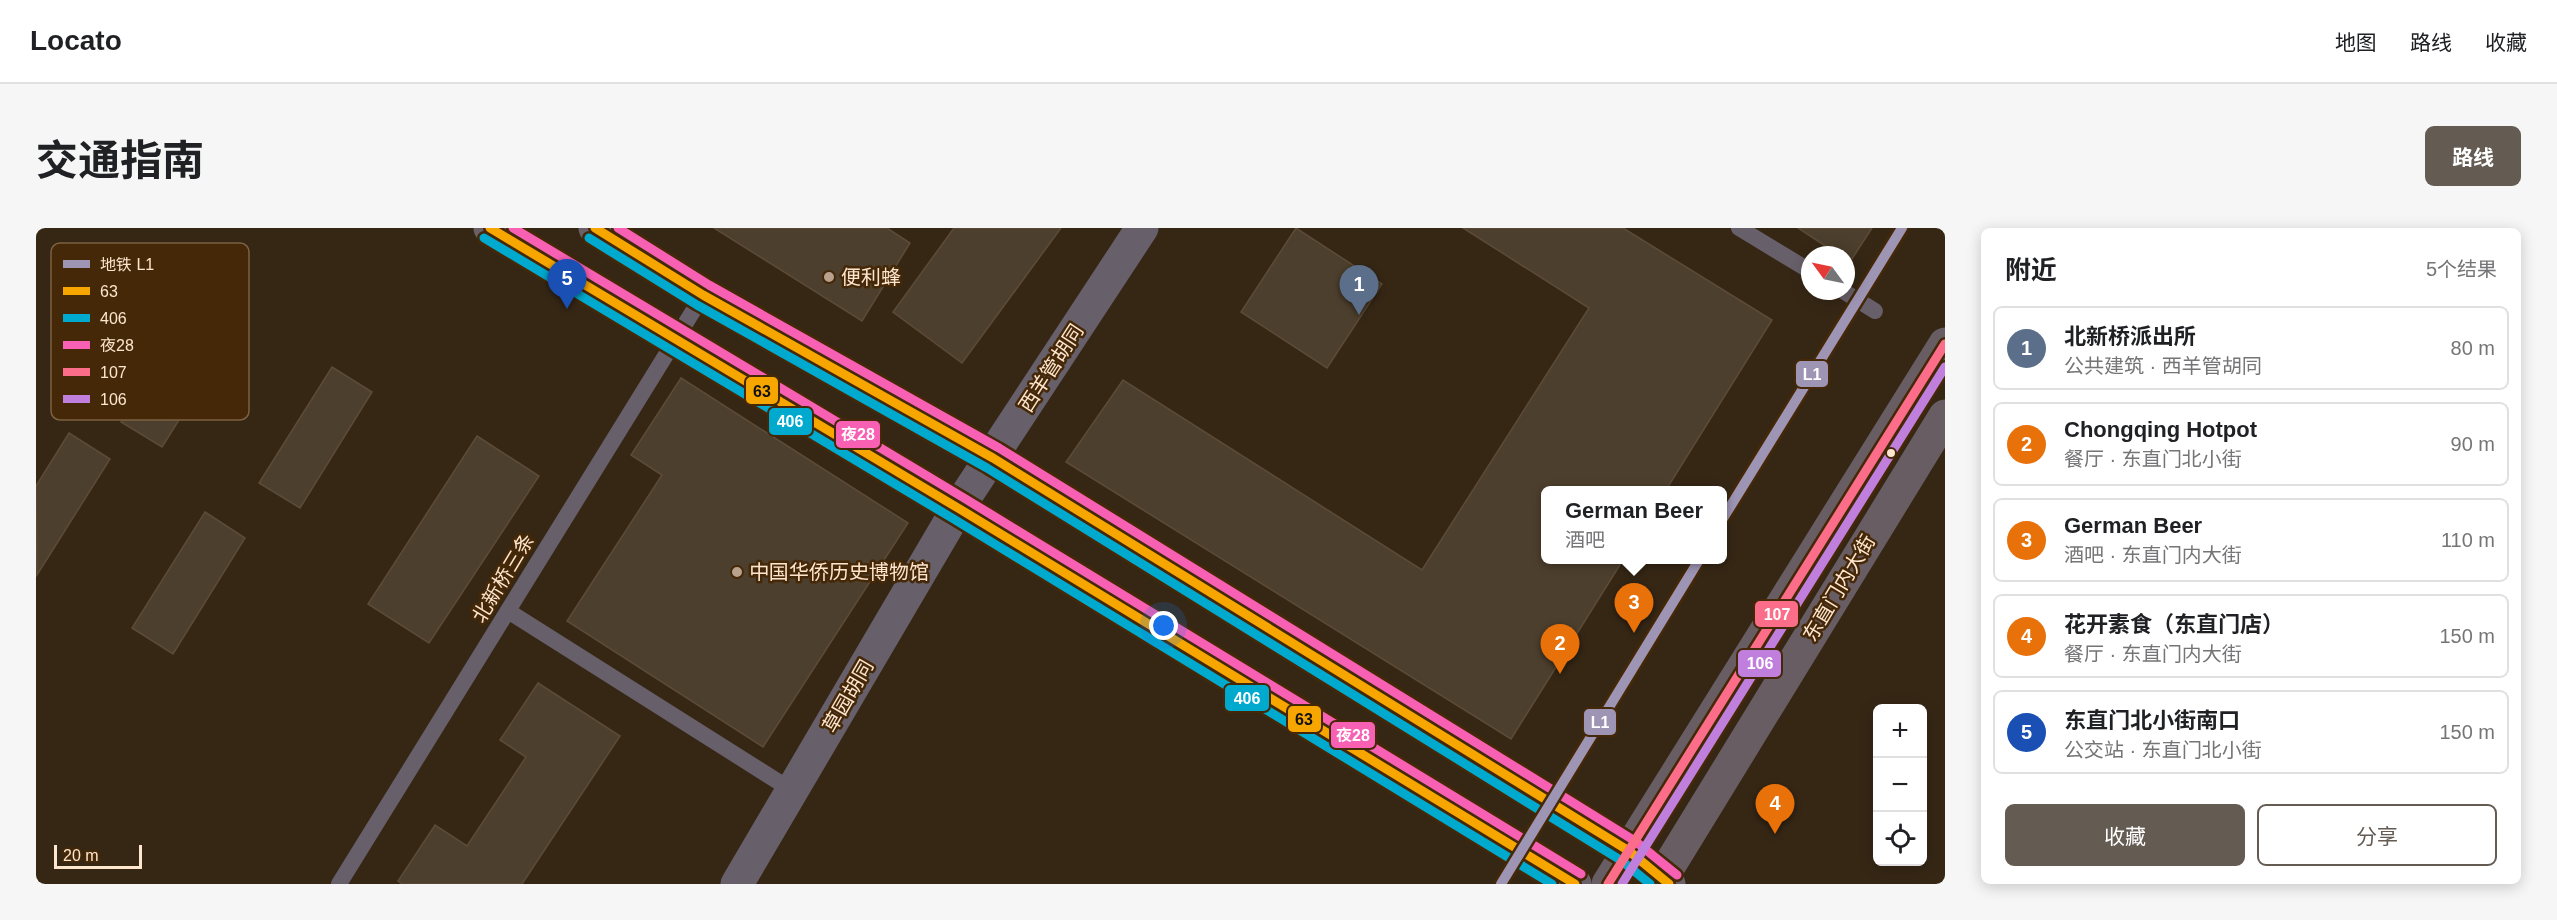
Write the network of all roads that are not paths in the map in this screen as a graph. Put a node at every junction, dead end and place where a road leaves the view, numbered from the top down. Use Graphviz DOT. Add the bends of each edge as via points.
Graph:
graph roads {
  1 [pos="490,228"];
  2 [pos="596,228"];
  3 [pos="1142,228"];
  4 [pos="1739,228"];
  5 [pos="1801,266"];
  6 [pos="703,295"];
  7 [pos="1855,298"];
  8 [pos="1875,311"];
  9 [pos="674,339"];
  10 [pos="1945,344"];
  11 [pos="1945,416"];
  12 [pos="993,458"];
  13 [pos="958,508"];
  14 [pos="508,611"];
  15 [pos="793,791"];
  16 [pos="1629,851"];
  17 [pos="1663,882"];
  18 [pos="339,884"];
  19 [pos="737,884"];
  20 [pos="1575,884"];
  21 [pos="1608,884"];
  1 -- 9 [label="main road"];
  2 -- 6 [label="main road"];
  3 -- 12 [label="street, 西羊管胡同"];
  4 -- 5 [label="lane"];
  6 -- 9 [label="lane, 北新桥三条"];
  6 -- 12 [label="main road"];
  7 -- 8 [label="lane"];
  9 -- 13 [label="main road"];
  9 -- 14 [label="lane, 北新桥三条"];
  10 -- 16 [label="main road, 东直门内大街"];
  11 -- 17 [label="main road, 东直门内大街"];
  12 -- 13 [label="street, 西羊管胡同"];
  12 -- 16 [label="main road"];
  13 -- 15 [label="street, 草园胡同"];
  13 -- 20 [label="main road"];
  14 -- 15 [label="lane"];
  14 -- 18 [label="lane, 北新桥三条"];
  15 -- 19 [label="street, 草园胡同"];
  16 -- 17 [label="main road"];
  16 -- 21 [label="main road, 东直门内大街"];
}
